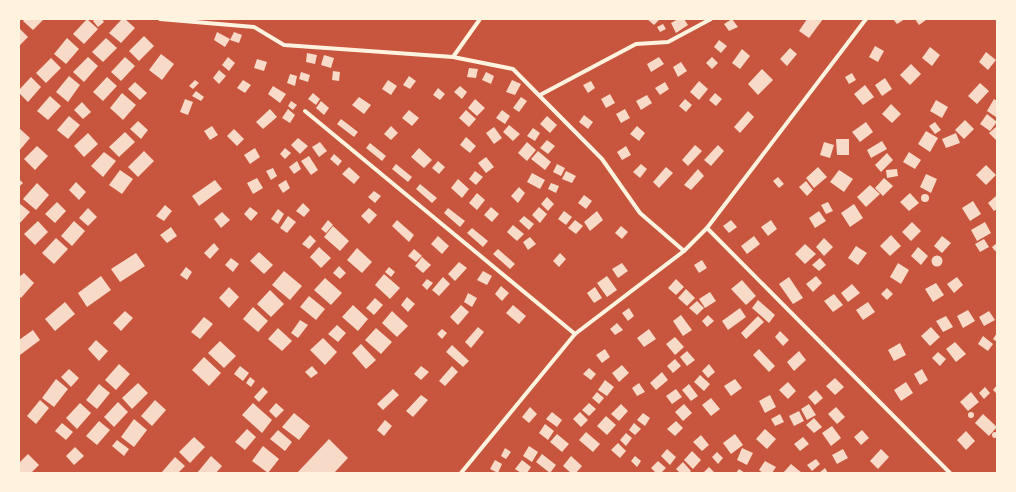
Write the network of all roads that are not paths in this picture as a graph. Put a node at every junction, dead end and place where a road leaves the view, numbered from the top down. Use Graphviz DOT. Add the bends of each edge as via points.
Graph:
graph roads {
  1 [pos="161,19"];
  2 [pos="480,19"];
  3 [pos="711,19"];
  4 [pos="866,19"];
  5 [pos="452,57"];
  6 [pos="540,95"];
  7 [pos="304,111"];
  8 [pos="707,228"];
  9 [pos="684,250"];
  10 [pos="575,334"];
  11 [pos="461,473"];
  12 [pos="950,473"];
  1 -- 5 [label="street" via="254,27 284,45"];
  2 -- 5 [label="street"];
  3 -- 6 [label="street" via="668,42 636,44"];
  4 -- 8 [label="street"];
  5 -- 6 [label="street" via="513,69"];
  6 -- 9 [label="street" via="602,159 640,213"];
  7 -- 10 [label="street"];
  8 -- 9 [label="street"];
  8 -- 12 [label="street"];
  9 -- 10 [label="street"];
  10 -- 11 [label="street"];
}
